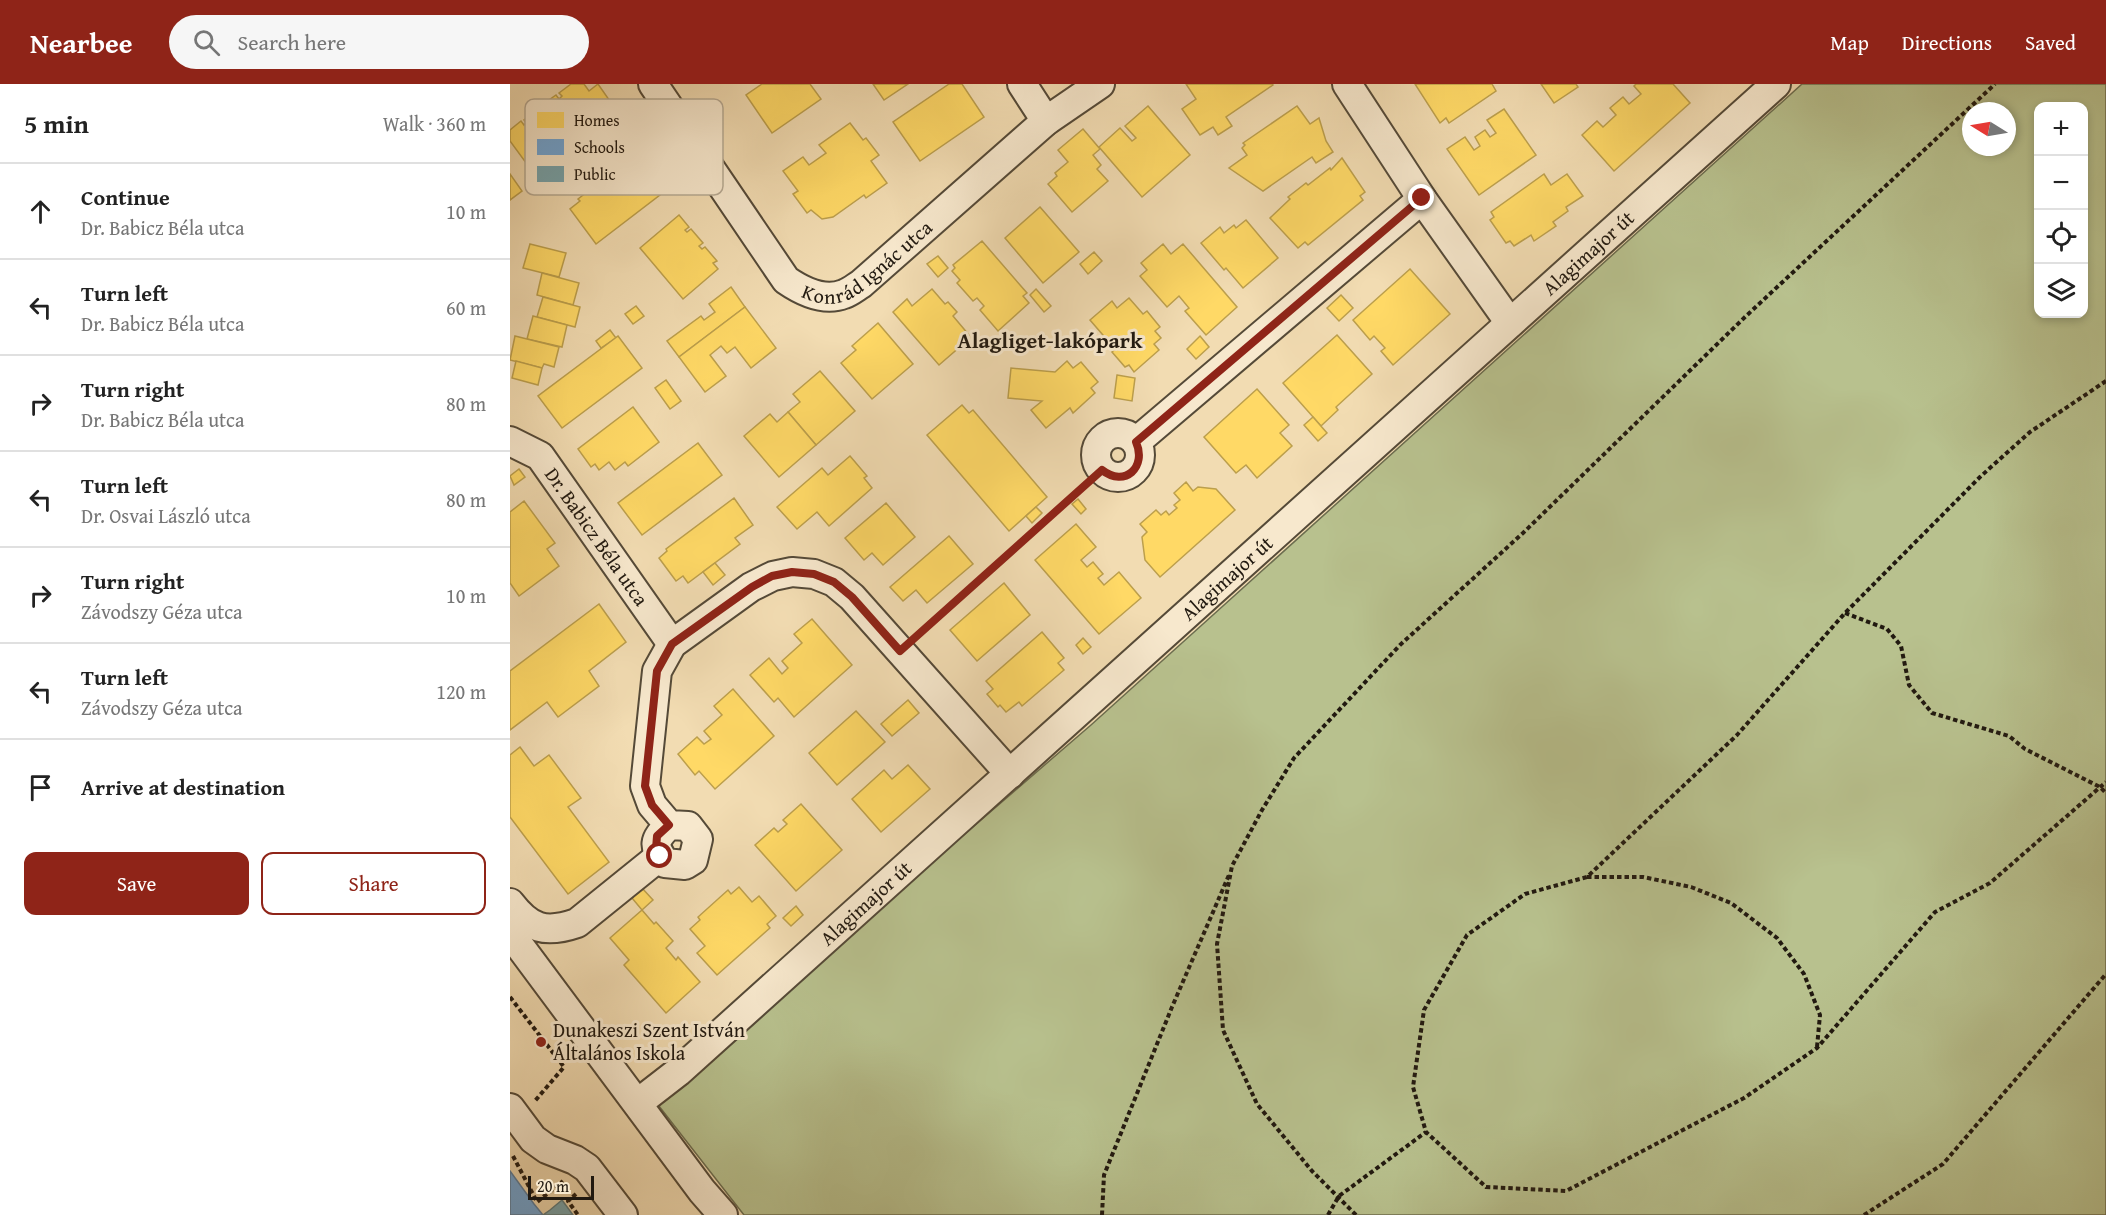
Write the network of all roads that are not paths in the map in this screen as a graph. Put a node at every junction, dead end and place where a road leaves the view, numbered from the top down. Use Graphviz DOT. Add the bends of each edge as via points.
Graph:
graph roads {
  1 [pos="653,84"];
  2 [pos="1022,84"];
  3 [pos="1100,84"];
  4 [pos="1347,84"];
  5 [pos="1776,84"];
  6 [pos="663,99"];
  7 [pos="1046,121"];
  8 [pos="723,187"];
  9 [pos="1422,198"];
  10 [pos="1510,323"];
  11 [pos="510,441"];
  12 [pos="1102,470"];
  13 [pos="672,644"];
  14 [pos="1010,774"];
  15 [pos="510,903"];
  16 [pos="510,933"];
  17 [pos="604,1059"];
  18 [pos="678,1072"];
  19 [pos="638,1103"];
  20 [pos="521,1118"];
  21 [pos="623,1215"];
  22 [pos="723,1215"];
  1 -- 6 [label="street, Konrád Ignác utca"];
  2 -- 7 [label="street"];
  3 -- 7 [label="street, Konrád Ignác utca"];
  4 -- 9 [label="street"];
  5 -- 10 [label="street, Alagimajor út"];
  7 -- 8 [label="street, Konrád Ignác utca" via="861,284 844,294 826,296 803,291 786,280"];
  9 -- 10 [label="street"];
  9 -- 12 [label="street" via="1136,442 1116,433 1105,437 1096,451"];
  10 -- 14 [label="street, Alagimajor út"];
  11 -- 13 [label="street, Dr. Babicz Béla utca" via="540,456"];
  13 -- 14 [label="street" via="772,576 792,572 814,574 834,582 852,597"];
  13 -- 15 [label="street" via="657,671 645,786 652,805 669,825 688,826 698,840 693,860 685,865 665,863 660,856 577,923 561,928 548,929 524,921"];
  14 -- 18 [label="street, Alagimajor út"];
  16 -- 17 [label="street"];
  17 -- 18 [label="street" via="632,1075"];
  17 -- 19 [label="street"];
  18 -- 19 [label="street, Alagimajor út"];
  19 -- 22 [label="street"];
  20 -- 21 [label="street" via="533,1139 575,1160 586,1178"];
}
